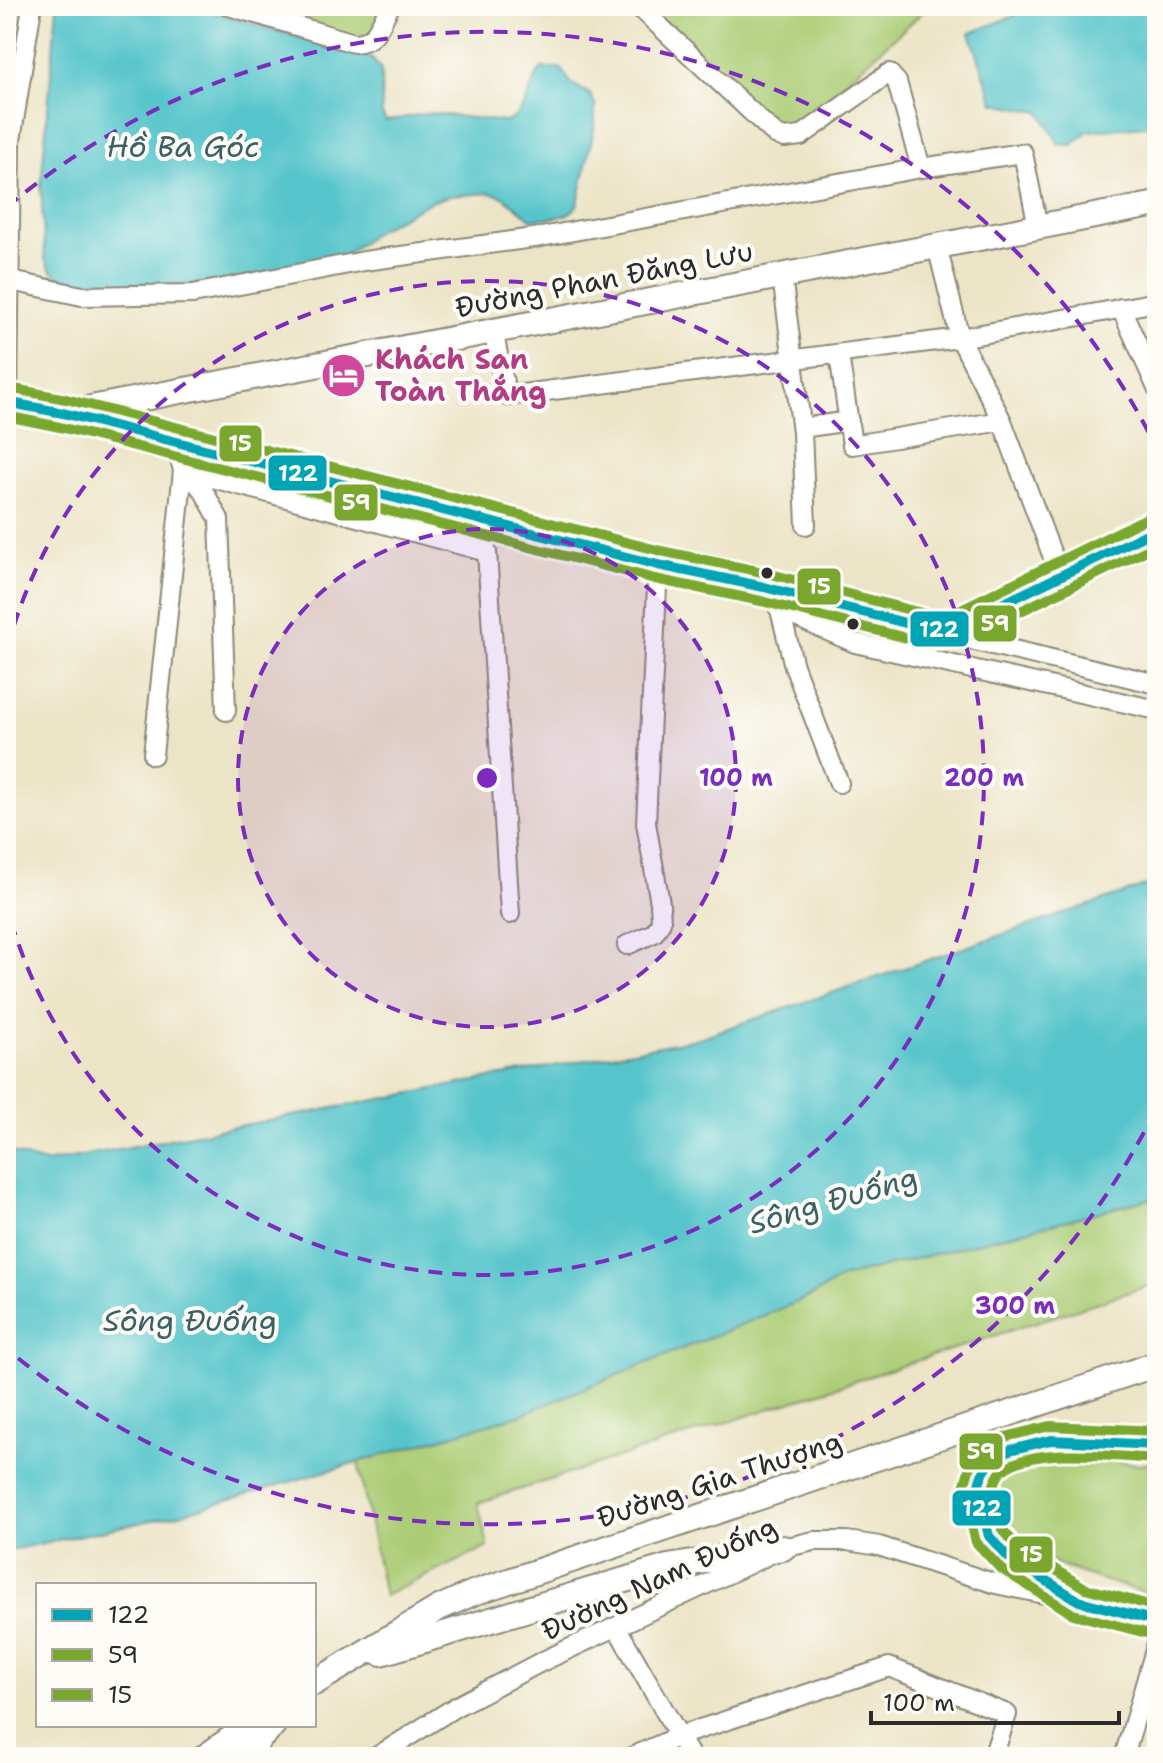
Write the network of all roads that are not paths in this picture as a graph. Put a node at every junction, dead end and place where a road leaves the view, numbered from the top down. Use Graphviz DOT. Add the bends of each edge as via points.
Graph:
graph roads {
  1 [pos="32,6"];
  2 [pos="229,6"];
  3 [pos="390,6"];
  4 [pos="638,6"];
  5 [pos="921,168"];
  6 [pos="1157,204"];
  7 [pos="1038,227"];
  8 [pos="937,246"];
  9 [pos="782,276"];
  10 [pos="11,281"];
  11 [pos="1157,302"];
  12 [pos="1121,308"];
  13 [pos="493,331"];
  14 [pos="960,338"];
  15 [pos="839,354"];
  16 [pos="794,360"];
  17 [pos="1157,388"];
  18 [pos="7,403"];
  19 [pos="63,413"];
  20 [pos="849,421"];
  21 [pos="1002,421"];
  22 [pos="802,428"];
  23 [pos="179,456"];
  24 [pos="806,525"];
  25 [pos="1157,529"];
  26 [pos="658,565"];
  27 [pos="1060,576"];
  28 [pos="772,598"];
  29 [pos="933,630"];
  30 [pos="1157,684"];
  31 [pos="1157,710"];
  32 [pos="226,711"];
  33 [pos="153,755"];
  34 [pos="839,783"];
  35 [pos="510,914"];
  36 [pos="627,945"];
  37 [pos="1157,1364"];
  38 [pos="1157,1445"];
  39 [pos="783,1548"];
  40 [pos="1079,1601"];
  41 [pos="1157,1621"];
  42 [pos="617,1628"];
  43 [pos="1157,1643"];
  44 [pos="345,1664"];
  45 [pos="316,1682"];
  46 [pos="247,1727"];
  47 [pos="271,1727"];
  48 [pos="679,1736"];
  49 [pos="205,1757"];
  50 [pos="242,1757"];
  51 [pos="376,1757"];
  52 [pos="632,1757"];
  53 [pos="691,1757"];
  54 [pos="993,1757"];
  55 [pos="1124,1757"];
  1 -- 10 [label="street" via="11,140"];
  2 -- 3 [label="street" via="354,43 374,35"];
  4 -- 5 [label="street" via="784,138 801,136 889,73 897,82"];
  5 -- 7 [label="street" via="1023,153"];
  5 -- 10 [label="street" via="193,294 82,296"];
  6 -- 7 [label="main road, Đường Phan Đăng Lưu"];
  7 -- 8 [label="main road, Đường Phan Đăng Lưu"];
  8 -- 9 [label="main road, Đường Phan Đăng Lưu"];
  8 -- 14 [label="street"];
  9 -- 13 [label="main road, Đường Phan Đăng Lưu"];
  9 -- 16 [label="street"];
  10 -- 18 [label="street"];
  11 -- 12 [label="street"];
  12 -- 14 [label="street"];
  12 -- 17 [label="street"];
  13 -- 16 [label="street" via="507,396"];
  13 -- 19 [label="main road, Đường Phan Đăng Lưu"];
  14 -- 15 [label="street"];
  14 -- 21 [label="street"];
  15 -- 16 [label="street"];
  15 -- 20 [label="street"];
  16 -- 22 [label="street"];
  18 -- 19 [label="highway"];
  19 -- 23 [label="highway"];
  20 -- 21 [label="street" via="852,445"];
  20 -- 22 [label="street"];
  21 -- 27 [label="street"];
  22 -- 24 [label="street"];
  23 -- 26 [label="highway"];
  23 -- 32 [label="street" via="219,519"];
  23 -- 33 [label="street"];
  23 -- 35 [label="street" via="487,552"];
  25 -- 27 [label="highway"];
  26 -- 28 [label="highway"];
  26 -- 36 [label="street" via="646,823 661,922 654,933"];
  27 -- 29 [label="highway" via="959,625"];
  28 -- 29 [label="highway"];
  28 -- 31 [label="street" via="855,643"];
  28 -- 34 [label="street"];
  29 -- 30 [label="street"];
  37 -- 44 [label="main road, Đường Gia Thượng" via="473,1593"];
  38 -- 40 [label="main road" via="1051,1440 1010,1450 992,1460 982,1475 977,1491 989,1536 1008,1557"];
  39 -- 40 [label="street, Đường Nam Đuống" via="814,1541 879,1546 1000,1585"];
  39 -- 42 [label="street, Đường Nam Đuống"];
  39 -- 44 [label="main road" via="644,1573"];
  40 -- 41 [label="main road"];
  42 -- 48 [label="street"];
  42 -- 51 [label="street, Đường Nam Đuống" via="457,1706"];
  43 -- 55 [label="street"];
  44 -- 45 [label="main road, Đường Gia Thượng"];
  46 -- 49 [label="main road"];
  47 -- 50 [label="main road"];
  48 -- 52 [label="street"];
  48 -- 53 [label="street"];
  48 -- 54 [label="street" via="889,1667 1007,1714"];
}
